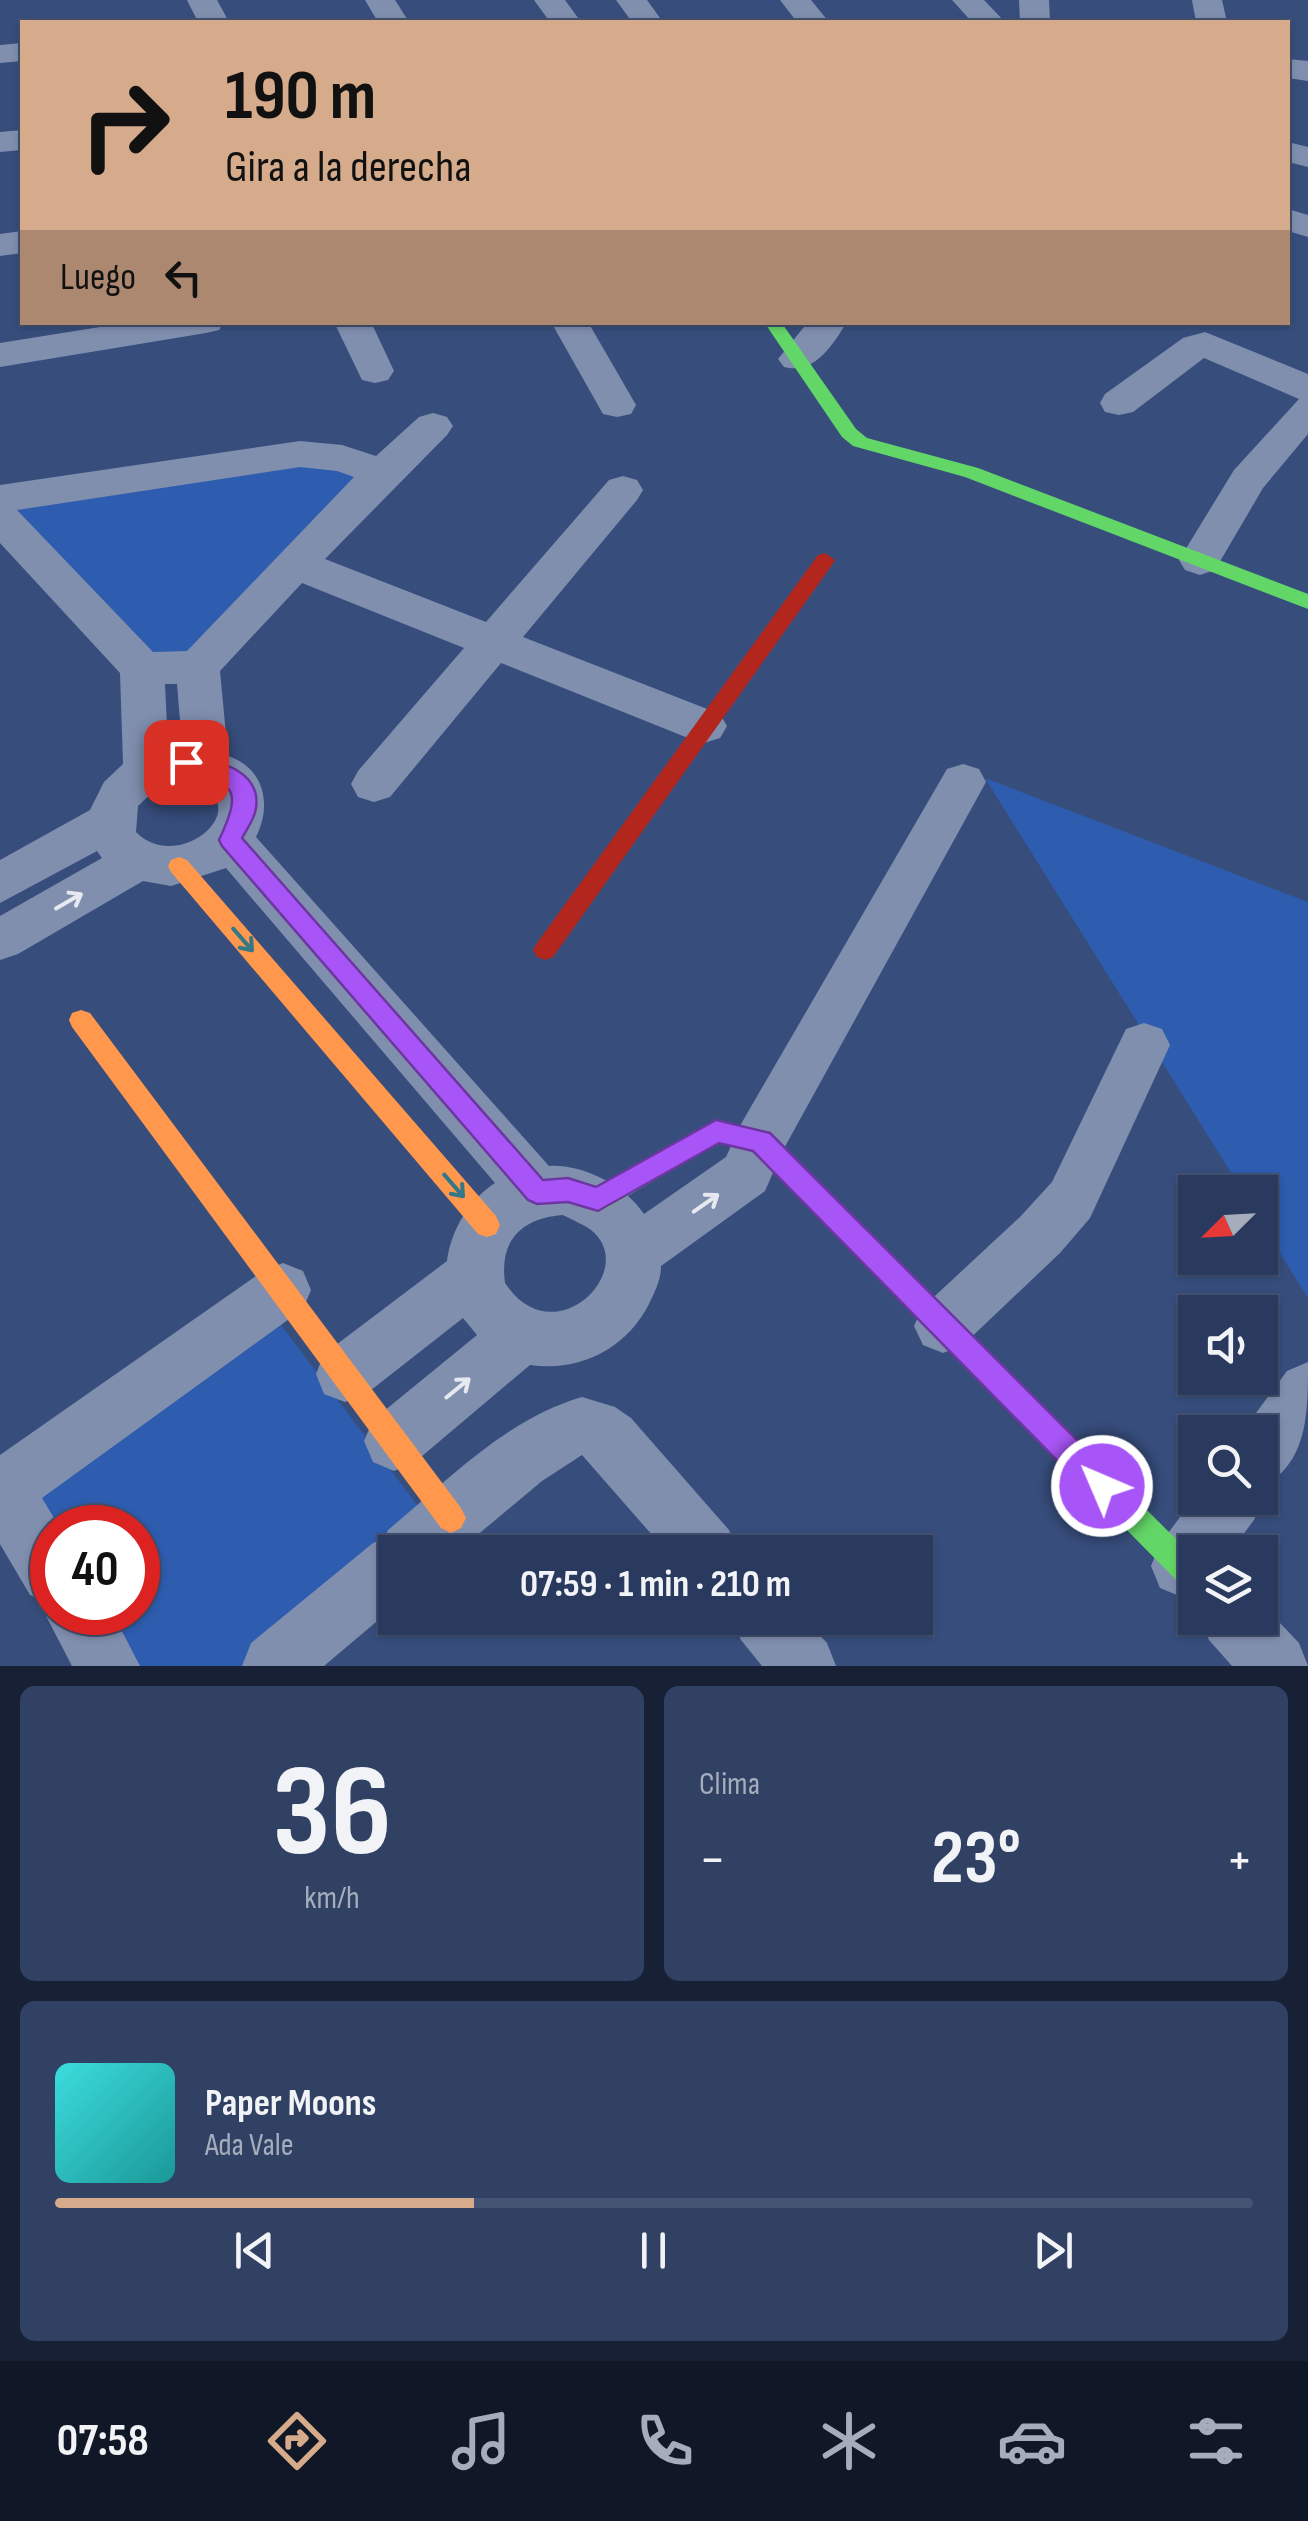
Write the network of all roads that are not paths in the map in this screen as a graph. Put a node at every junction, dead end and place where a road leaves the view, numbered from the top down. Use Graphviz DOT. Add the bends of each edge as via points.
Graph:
graph roads {
  1 [pos="631,0"];
  2 [pos="794,0"];
  3 [pos="968,0"];
  4 [pos="646,20"];
  5 [pos="811,20"];
  6 [pos="988,20"];
  7 [pos="188,325"];
  8 [pos="353,325"];
  9 [pos="571,325"];
  10 [pos="774,325"];
  11 [pos="827,325"];
  12 [pos="0,356"];
  13 [pos="796,359"];
  14 [pos="375,371"];
  15 [pos="1308,389"];
  16 [pos="1120,402"];
  17 [pos="617,404"];
  18 [pos="1303,425"];
  19 [pos="433,426"];
  20 [pos="382,473"];
  21 [pos="623,490"];
  22 [pos="0,499"];
  23 [pos="0,517"];
  24 [pos="16,560"];
  25 [pos="825,560"];
  26 [pos="1200,560"];
  27 [pos="296,564"];
  28 [pos="1308,602"];
  29 [pos="494,642"];
  30 [pos="198,667"];
  31 [pos="142,668"];
  32 [pos="704,726"];
  33 [pos="206,764"];
  34 [pos="146,772"];
  35 [pos="964,782"];
  36 [pos="374,784"];
  37 [pos="110,821"];
  38 [pos="230,840"];
  39 [pos="159,863"];
  40 [pos="0,883"];
  41 [pos="0,940"];
  42 [pos="545,950"];
  43 [pos="81,1020"];
  44 [pos="1144,1045"];
  45 [pos="760,1141"];
  46 [pos="537,1192"];
  47 [pos="598,1200"];
  48 [pos="481,1250"];
  49 [pos="635,1252"];
  50 [pos="283,1290"];
  51 [pos="942,1326"];
  52 [pos="522,1335"];
  53 [pos="345,1374"];
  54 [pos="1308,1391"];
  55 [pos="1278,1433"];
  56 [pos="394,1440"];
  57 [pos="1,1487"];
  58 [pos="431,1535"];
  59 [pos="692,1535"];
  60 [pos="30,1536"];
  61 [pos="1178,1562"];
  62 [pos="378,1579"];
  63 [pos="90,1635"];
  64 [pos="777,1635"];
  65 [pos="1246,1635"];
  66 [pos="108,1666"];
  67 [pos="274,1666"];
  68 [pos="804,1666"];
  69 [pos="1276,1666"];
  1 -- 4 [label="street"];
  2 -- 5 [label="street"];
  3 -- 6 [label="street"];
  7 -- 12 [label="street"];
  8 -- 14 [label="street"];
  9 -- 17 [label="street"];
  10 -- 13 [label="street"];
  11 -- 13 [label="street"];
  13 -- 26 [label="street" via="848,434 876,450 971,472"];
  15 -- 16 [label="street" via="1204,344"];
  18 -- 26 [label="street" via="1248,480"];
  19 -- 20 [label="street"];
  20 -- 22 [label="street" via="342,458 300,454"];
  20 -- 27 [label="street"];
  21 -- 29 [label="street"];
  23 -- 24 [label="street"];
  24 -- 31 [label="street"];
  25 -- 32 [label="street"];
  26 -- 28 [label="street"];
  27 -- 29 [label="street"];
  27 -- 30 [label="street"];
  29 -- 32 [label="street"];
  29 -- 36 [label="street"];
  30 -- 31 [label="street"];
  30 -- 33 [label="street"];
  31 -- 34 [label="street"];
  32 -- 42 [label="street"];
  33 -- 34 [label="street"];
  33 -- 38 [label="street" via="223,770 243,794 245,809"];
  34 -- 37 [label="street" via="120,793"];
  35 -- 45 [label="street"];
  37 -- 39 [label="street" via="117,844"];
  37 -- 40 [label="street"];
  38 -- 39 [label="street" via="208,857"];
  38 -- 46 [label="street"];
  41 -- 39 [label="street, one-way"];
  39 -- 48 [label="street, one-way"];
  43 -- 50 [label="street"];
  44 -- 51 [label="street" via="1071,1200"];
  45 -- 47 [label="street" via="716,1131"];
  49 -- 45 [label="street, one-way" via="746,1174"];
  45 -- 51 [label="street"];
  46 -- 47 [label="street" via="568,1190"];
  46 -- 48 [label="street" via="509,1204"];
  47 -- 49 [label="street" via="615,1213"];
  48 -- 52 [label="street" via="482,1300 498,1321"];
  48 -- 53 [label="street"];
  49 -- 52 [label="street" via="627,1296 594,1330 546,1341"];
  50 -- 53 [label="street"];
  50 -- 57 [label="street"];
  51 -- 61 [label="street"];
  56 -- 52 [label="street, one-way"];
  53 -- 56 [label="street"];
  54 -- 55 [label="street"];
  56 -- 58 [label="street"];
  57 -- 60 [label="street"];
  58 -- 59 [label="street" via="552,1437 582,1426 610,1439"];
  62 -- 67 [label="street"];
  63 -- 66 [label="street"];
  64 -- 68 [label="street"];
  65 -- 69 [label="street"];
}
